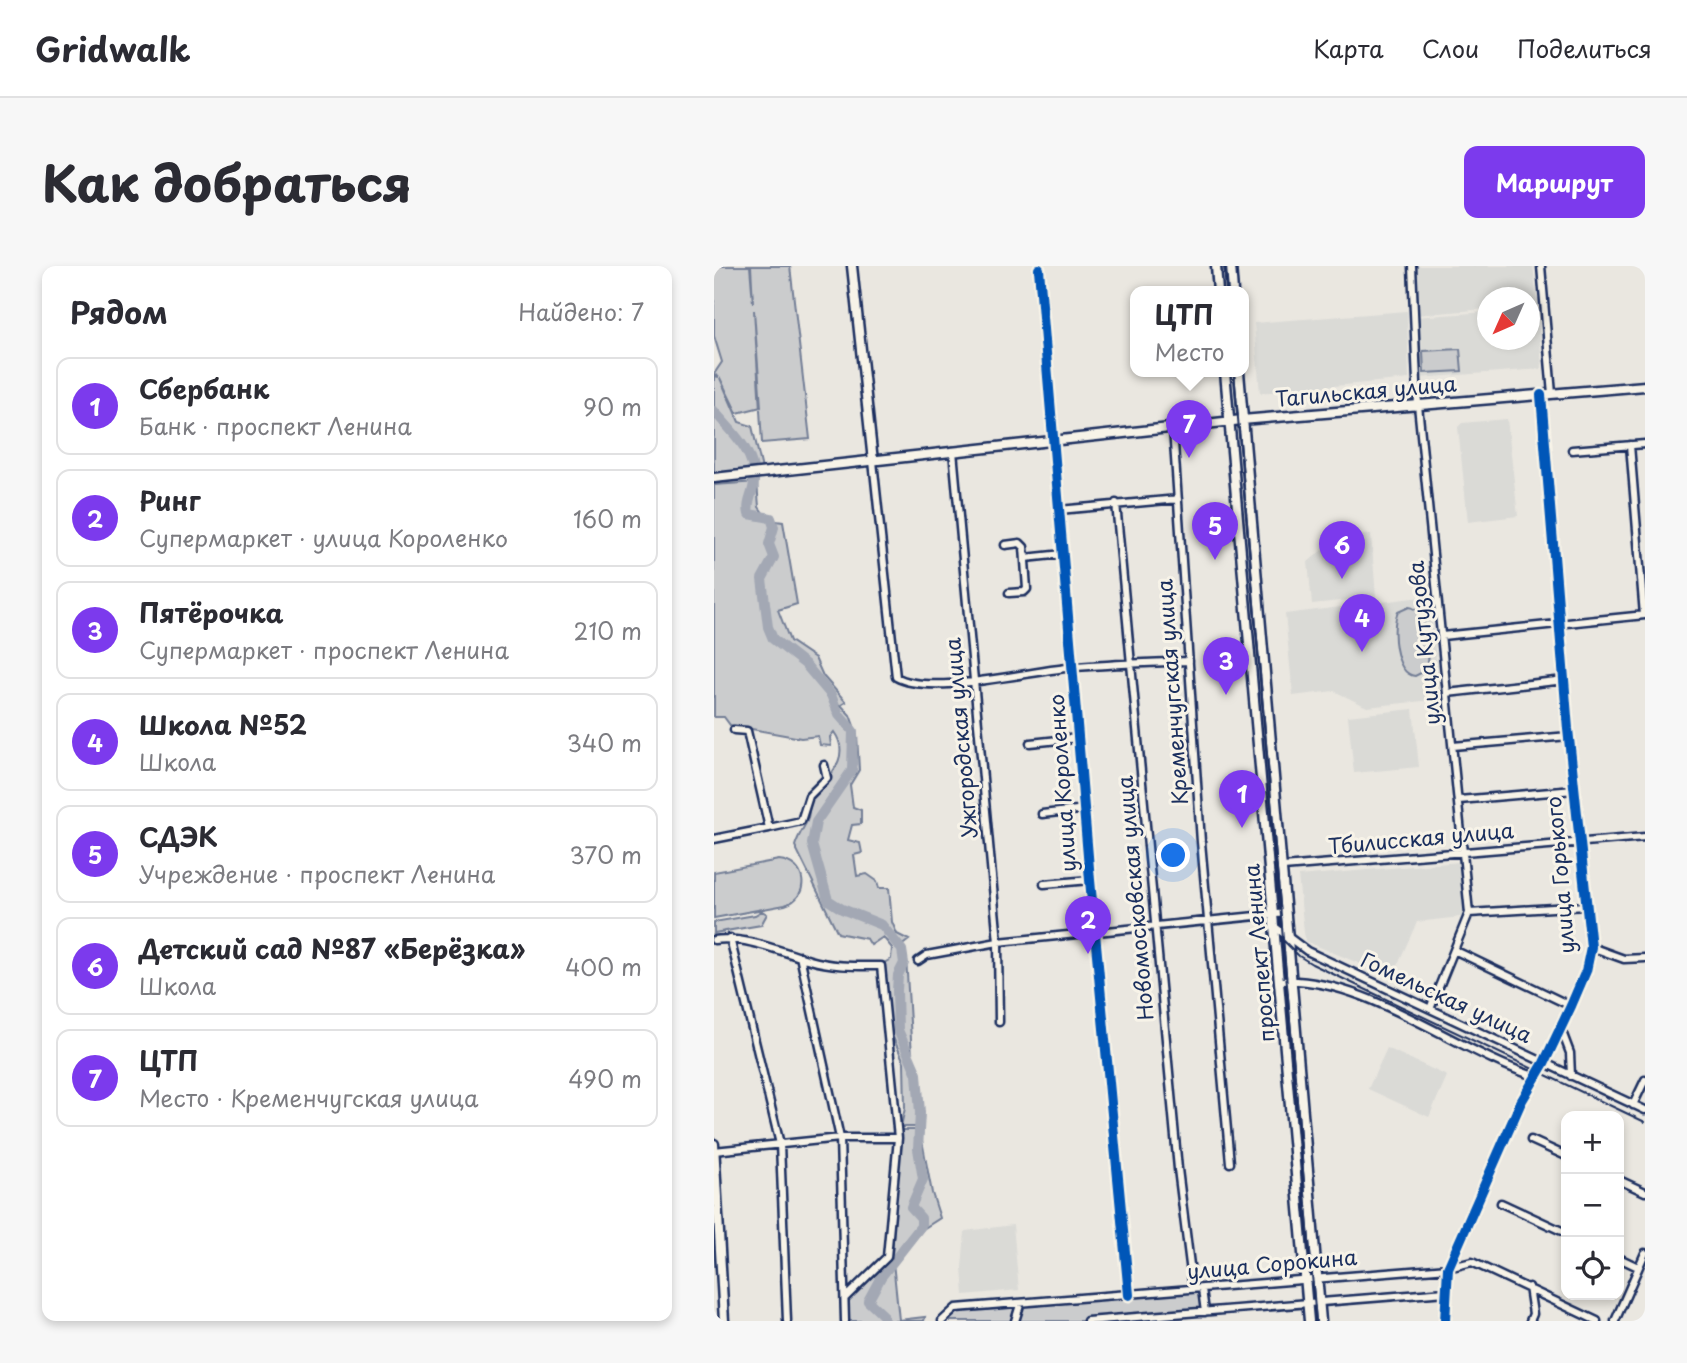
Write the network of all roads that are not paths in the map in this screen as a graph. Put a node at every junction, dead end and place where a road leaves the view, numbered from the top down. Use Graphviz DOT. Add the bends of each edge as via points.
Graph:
graph roads {
  1 [pos="852,266"];
  2 [pos="1216,266"];
  3 [pos="1231,266"];
  4 [pos="1412,266"];
  5 [pos="1541,266"];
  6 [pos="1039,269"];
  7 [pos="1218,286"];
  8 [pos="1233,286"];
  9 [pos="1226,377"];
  10 [pos="1239,377"];
  11 [pos="1645,386"];
  12 [pos="1552,394"];
  13 [pos="1541,395"];
  14 [pos="1418,405"];
  15 [pos="1242,420"];
  16 [pos="1230,423"];
  17 [pos="1173,428"];
  18 [pos="1054,441"];
  19 [pos="1645,444"];
  20 [pos="1630,446"];
  21 [pos="1572,450"];
  22 [pos="953,451"];
  23 [pos="873,461"];
  24 [pos="714,478"];
  25 [pos="1178,499"];
  26 [pos="1116,503"];
  27 [pos="1250,508"];
  28 [pos="1238,509"];
  29 [pos="1059,510"];
  30 [pos="1005,545"];
  31 [pos="1063,554"];
  32 [pos="1025,558"];
  33 [pos="1009,593"];
  34 [pos="1257,595"];
  35 [pos="1245,596"];
  36 [pos="1645,615"];
  37 [pos="1561,624"];
  38 [pos="1261,625"];
  39 [pos="1248,626"];
  40 [pos="1442,636"];
  41 [pos="1189,661"];
  42 [pos="1132,664"];
  43 [pos="1074,667"];
  44 [pos="975,680"];
  45 [pos="1565,681"];
  46 [pos="1447,693"];
  47 [pos="1255,699"];
  48 [pos="1268,699"];
  49 [pos="734,730"];
  50 [pos="1569,736"];
  51 [pos="1078,737"];
  52 [pos="1030,743"];
  53 [pos="1453,746"];
  54 [pos="824,765"];
  55 [pos="1574,790"];
  56 [pos="1459,800"];
  57 [pos="1086,810"];
  58 [pos="1278,810"];
  59 [pos="1265,811"];
  60 [pos="1042,814"];
  61 [pos="769,828"];
  62 [pos="1645,837"];
  63 [pos="714,839"];
  64 [pos="1580,843"];
  65 [pos="1462,853"];
  66 [pos="1283,867"];
  67 [pos="1090,880"];
  68 [pos="1044,884"];
  69 [pos="1586,905"];
  70 [pos="1286,913"];
  71 [pos="1469,913"];
  72 [pos="1275,914"];
  73 [pos="1209,920"];
  74 [pos="1156,926"];
  75 [pos="1275,927"];
  76 [pos="1097,932"];
  77 [pos="730,938"];
  78 [pos="1289,939"];
  79 [pos="714,940"];
  80 [pos="998,942"];
  81 [pos="1591,947"];
  82 [pos="1456,951"];
  83 [pos="800,956"];
  84 [pos="1645,958"];
  85 [pos="918,961"];
  86 [pos="1292,980"];
  87 [pos="1280,981"];
  88 [pos="1571,1006"];
  89 [pos="1430,1009"];
  90 [pos="999,1022"];
  91 [pos="1561,1029"];
  92 [pos="1545,1063"];
  93 [pos="1571,1076"];
  94 [pos="1537,1077"];
  95 [pos="1645,1080"];
  96 [pos="1633,1105"];
  97 [pos="1645,1110"];
  98 [pos="840,1138"];
  99 [pos="898,1138"];
  100 [pos="1531,1140"];
  101 [pos="780,1144"];
  102 [pos="714,1149"];
  103 [pos="1561,1154"];
  104 [pos="1307,1157"];
  105 [pos="1296,1158"];
  106 [pos="1230,1163"];
  107 [pos="1624,1182"];
  108 [pos="1645,1192"];
  109 [pos="1501,1203"];
  110 [pos="1561,1231"];
  111 [pos="1645,1253"];
  112 [pos="1624,1260"];
  113 [pos="1638,1267"];
  114 [pos="1448,1269"];
  115 [pos="718,1276"];
  116 [pos="1317,1279"];
  117 [pos="1305,1280"];
  118 [pos="1529,1287"];
  119 [pos="1193,1289"];
  120 [pos="1202,1289"];
  121 [pos="1446,1292"];
  122 [pos="1129,1294"];
  123 [pos="845,1298"];
  124 [pos="1319,1304"];
  125 [pos="1020,1305"];
  126 [pos="1307,1305"];
  127 [pos="1205,1312"];
  128 [pos="724,1321"];
  129 [pos="786,1321"];
  130 [pos="845,1321"];
  131 [pos="942,1321"];
  132 [pos="1015,1321"];
  133 [pos="1087,1321"];
  134 [pos="1309,1321"];
  135 [pos="1321,1321"];
  136 [pos="1445,1321"];
  137 [pos="1530,1321"];
  138 [pos="1597,1321"];
  139 [pos="1615,1321"];
  1 -- 23 [label="main road"];
  2 -- 7 [label="main road"];
  3 -- 8 [label="main road"];
  4 -- 14 [label="street, улица Кутузова"];
  5 -- 12 [label="street"];
  6 -- 18 [label="street, улица Короленко"];
  9 -- 16 [label="main road, проспект Ленина"];
  10 -- 15 [label="main road, проспект Ленина"];
  11 -- 12 [label="main road, Тагильская улица"];
  12 -- 13 [label="main road, Тагильская улица"];
  13 -- 14 [label="main road, Тагильская улица"];
  13 -- 37 [label="street, улица Горького"];
  14 -- 15 [label="main road, Тагильская улица"];
  14 -- 40 [label="street, улица Кутузова"];
  15 -- 16 [label="main road, Тагильская улица"];
  15 -- 27 [label="main road, проспект Ленина"];
  16 -- 17 [label="main road, Тагильская улица"];
  16 -- 28 [label="main road, проспект Ленина"];
  17 -- 18 [label="main road, Тагильская улица"];
  17 -- 25 [label="street, Кременчугская улица"];
  18 -- 22 [label="main road, Тагильская улица"];
  18 -- 29 [label="street, улица Короленко"];
  19 -- 20 [label="street"];
  20 -- 21 [label="street"];
  20 -- 36 [label="street"];
  22 -- 23 [label="main road, Тагильская улица"];
  22 -- 44 [label="street, Ужгородская улица"];
  23 -- 24 [label="main road, Тагильская улица"];
  23 -- 44 [label="street" via="896,677 907,684"];
  25 -- 26 [label="street"];
  25 -- 41 [label="street, Кременчугская улица"];
  26 -- 29 [label="street"];
  26 -- 42 [label="street, Новомосковская улица"];
  27 -- 28 [label="street"];
  27 -- 34 [label="main road, проспект Ленина"];
  28 -- 35 [label="main road, проспект Ленина"];
  29 -- 31 [label="street, улица Короленко"];
  30 -- 32 [label="street" via="1020,543"];
  31 -- 32 [label="street"];
  31 -- 43 [label="street, улица Короленко"];
  32 -- 33 [label="street" via="1027,589"];
  34 -- 35 [label="street"];
  34 -- 38 [label="main road, проспект Ленина"];
  35 -- 39 [label="main road, проспект Ленина"];
  36 -- 37 [label="street"];
  37 -- 40 [label="street"];
  37 -- 45 [label="street, улица Горького"];
  38 -- 39 [label="street"];
  38 -- 48 [label="main road, проспект Ленина"];
  39 -- 47 [label="main road, проспект Ленина"];
  40 -- 46 [label="street, улица Кутузова"];
  41 -- 42 [label="street"];
  41 -- 73 [label="street, Кременчугская улица"];
  42 -- 43 [label="street"];
  42 -- 74 [label="street, Новомосковская улица"];
  43 -- 44 [label="street"];
  43 -- 51 [label="street, улица Короленко"];
  44 -- 80 [label="street, Ужгородская улица"];
  45 -- 46 [label="street"];
  45 -- 50 [label="street, улица Горького"];
  46 -- 53 [label="street, улица Кутузова"];
  47 -- 48 [label="street"];
  47 -- 59 [label="main road, проспект Ленина"];
  48 -- 58 [label="main road, проспект Ленина"];
  49 -- 61 [label="street" via="747,731"];
  50 -- 53 [label="street"];
  50 -- 55 [label="street, улица Горького"];
  51 -- 52 [label="street"];
  51 -- 57 [label="street, улица Короленко"];
  53 -- 56 [label="street, улица Кутузова"];
  54 -- 61 [label="street" via="827,778 809,796 801,821"];
  55 -- 56 [label="street"];
  55 -- 64 [label="street, улица Горького"];
  56 -- 65 [label="street, улица Кутузова"];
  57 -- 60 [label="street"];
  57 -- 67 [label="street, улица Короленко"];
  58 -- 59 [label="street"];
  58 -- 66 [label="main road, проспект Ленина"];
  59 -- 72 [label="main road, проспект Ленина"];
  61 -- 63 [label="street"];
  62 -- 64 [label="street, Тбилисская улица"];
  64 -- 65 [label="street, Тбилисская улица"];
  64 -- 69 [label="street, улица Горького"];
  65 -- 66 [label="street, Тбилисская улица"];
  65 -- 71 [label="street, улица Кутузова"];
  66 -- 70 [label="main road, проспект Ленина"];
  67 -- 68 [label="street"];
  67 -- 76 [label="street, улица Короленко"];
  69 -- 71 [label="street"];
  69 -- 81 [label="street, улица Горького"];
  70 -- 72 [label="street"];
  70 -- 78 [label="main road, проспект Ленина"];
  71 -- 82 [label="street, улица Кутузова"];
  72 -- 73 [label="street"];
  72 -- 75 [label="main road, проспект Ленина"];
  73 -- 74 [label="street"];
  73 -- 106 [label="street, Кременчугская улица"];
  74 -- 76 [label="street"];
  74 -- 119 [label="street, Новомосковская улица"];
  75 -- 78 [label="street, Гомельская улица"];
  75 -- 87 [label="main road, проспект Ленина"];
  76 -- 80 [label="street"];
  76 -- 122 [label="street, улица Короленко"];
  77 -- 79 [label="street"];
  77 -- 83 [label="street"];
  77 -- 101 [label="street"];
  78 -- 86 [label="main road, проспект Ленина"];
  78 -- 89 [label="street, Гомельская улица"];
  80 -- 85 [label="street" via="927,955"];
  80 -- 90 [label="street, Ужгородская улица"];
  81 -- 84 [label="street" via="1624,960"];
  81 -- 88 [label="street, улица Горького"];
  82 -- 88 [label="street"];
  82 -- 89 [label="street, улица Кутузова"];
  83 -- 98 [label="street"];
  83 -- 99 [label="street" via="846,967 881,966"];
  86 -- 87 [label="street, Гомельская улица"];
  86 -- 94 [label="street, Гомельская улица" via="1306,979 1373,1002"];
  86 -- 104 [label="main road, проспект Ленина"];
  87 -- 105 [label="main road, проспект Ленина"];
  88 -- 91 [label="street, улица Горького"];
  89 -- 92 [label="street, Гомельская улица"];
  91 -- 92 [label="street, улица Горького"];
  91 -- 93 [label="street" via="1570,1053"];
  92 -- 93 [label="street, Гомельская улица"];
  92 -- 94 [label="street, улица Горького"];
  93 -- 96 [label="street, Гомельская улица"];
  94 -- 114 [label="street, улица Горького" via="1516,1113"];
  95 -- 96 [label="street"];
  96 -- 97 [label="street, Гомельская улица"];
  98 -- 99 [label="street"];
  98 -- 101 [label="street"];
  98 -- 123 [label="street"];
  99 -- 123 [label="street" via="887,1257"];
  100 -- 103 [label="street"];
  101 -- 102 [label="street"];
  101 -- 129 [label="street"];
  102 -- 115 [label="main road"];
  104 -- 105 [label="street"];
  104 -- 116 [label="main road, проспект Ленина"];
  105 -- 117 [label="main road, проспект Ленина"];
  107 -- 108 [label="street"];
  109 -- 110 [label="street"];
  111 -- 113 [label="street"];
  112 -- 113 [label="street"];
  113 -- 139 [label="street"];
  114 -- 116 [label="street, улица Сорокина"];
  114 -- 118 [label="street, улица Сорокина" via="1472,1262"];
  114 -- 121 [label="street, улица Горького"];
  115 -- 128 [label="main road"];
  116 -- 117 [label="street, улица Сорокина"];
  116 -- 124 [label="main road, проспект Ленина"];
  117 -- 120 [label="street, улица Сорокина"];
  117 -- 126 [label="main road, проспект Ленина"];
  118 -- 137 [label="street"];
  118 -- 138 [label="street, улица Сорокина"];
  119 -- 120 [label="street, улица Сорокина"];
  119 -- 122 [label="street, улица Сорокина"];
  120 -- 127 [label="street"];
  121 -- 124 [label="street, улица Сорокина"];
  121 -- 136 [label="street, улица Горького"];
  122 -- 125 [label="street, улица Сорокина"];
  123 -- 130 [label="street"];
  124 -- 126 [label="street, улица Сорокина"];
  124 -- 135 [label="main road, проспект Ленина"];
  125 -- 131 [label="street, улица Сорокина" via="956,1308"];
  125 -- 132 [label="street"];
  126 -- 127 [label="street, улица Сорокина"];
  126 -- 134 [label="main road, проспект Ленина"];
  127 -- 133 [label="street, улица Сорокина"];
}
